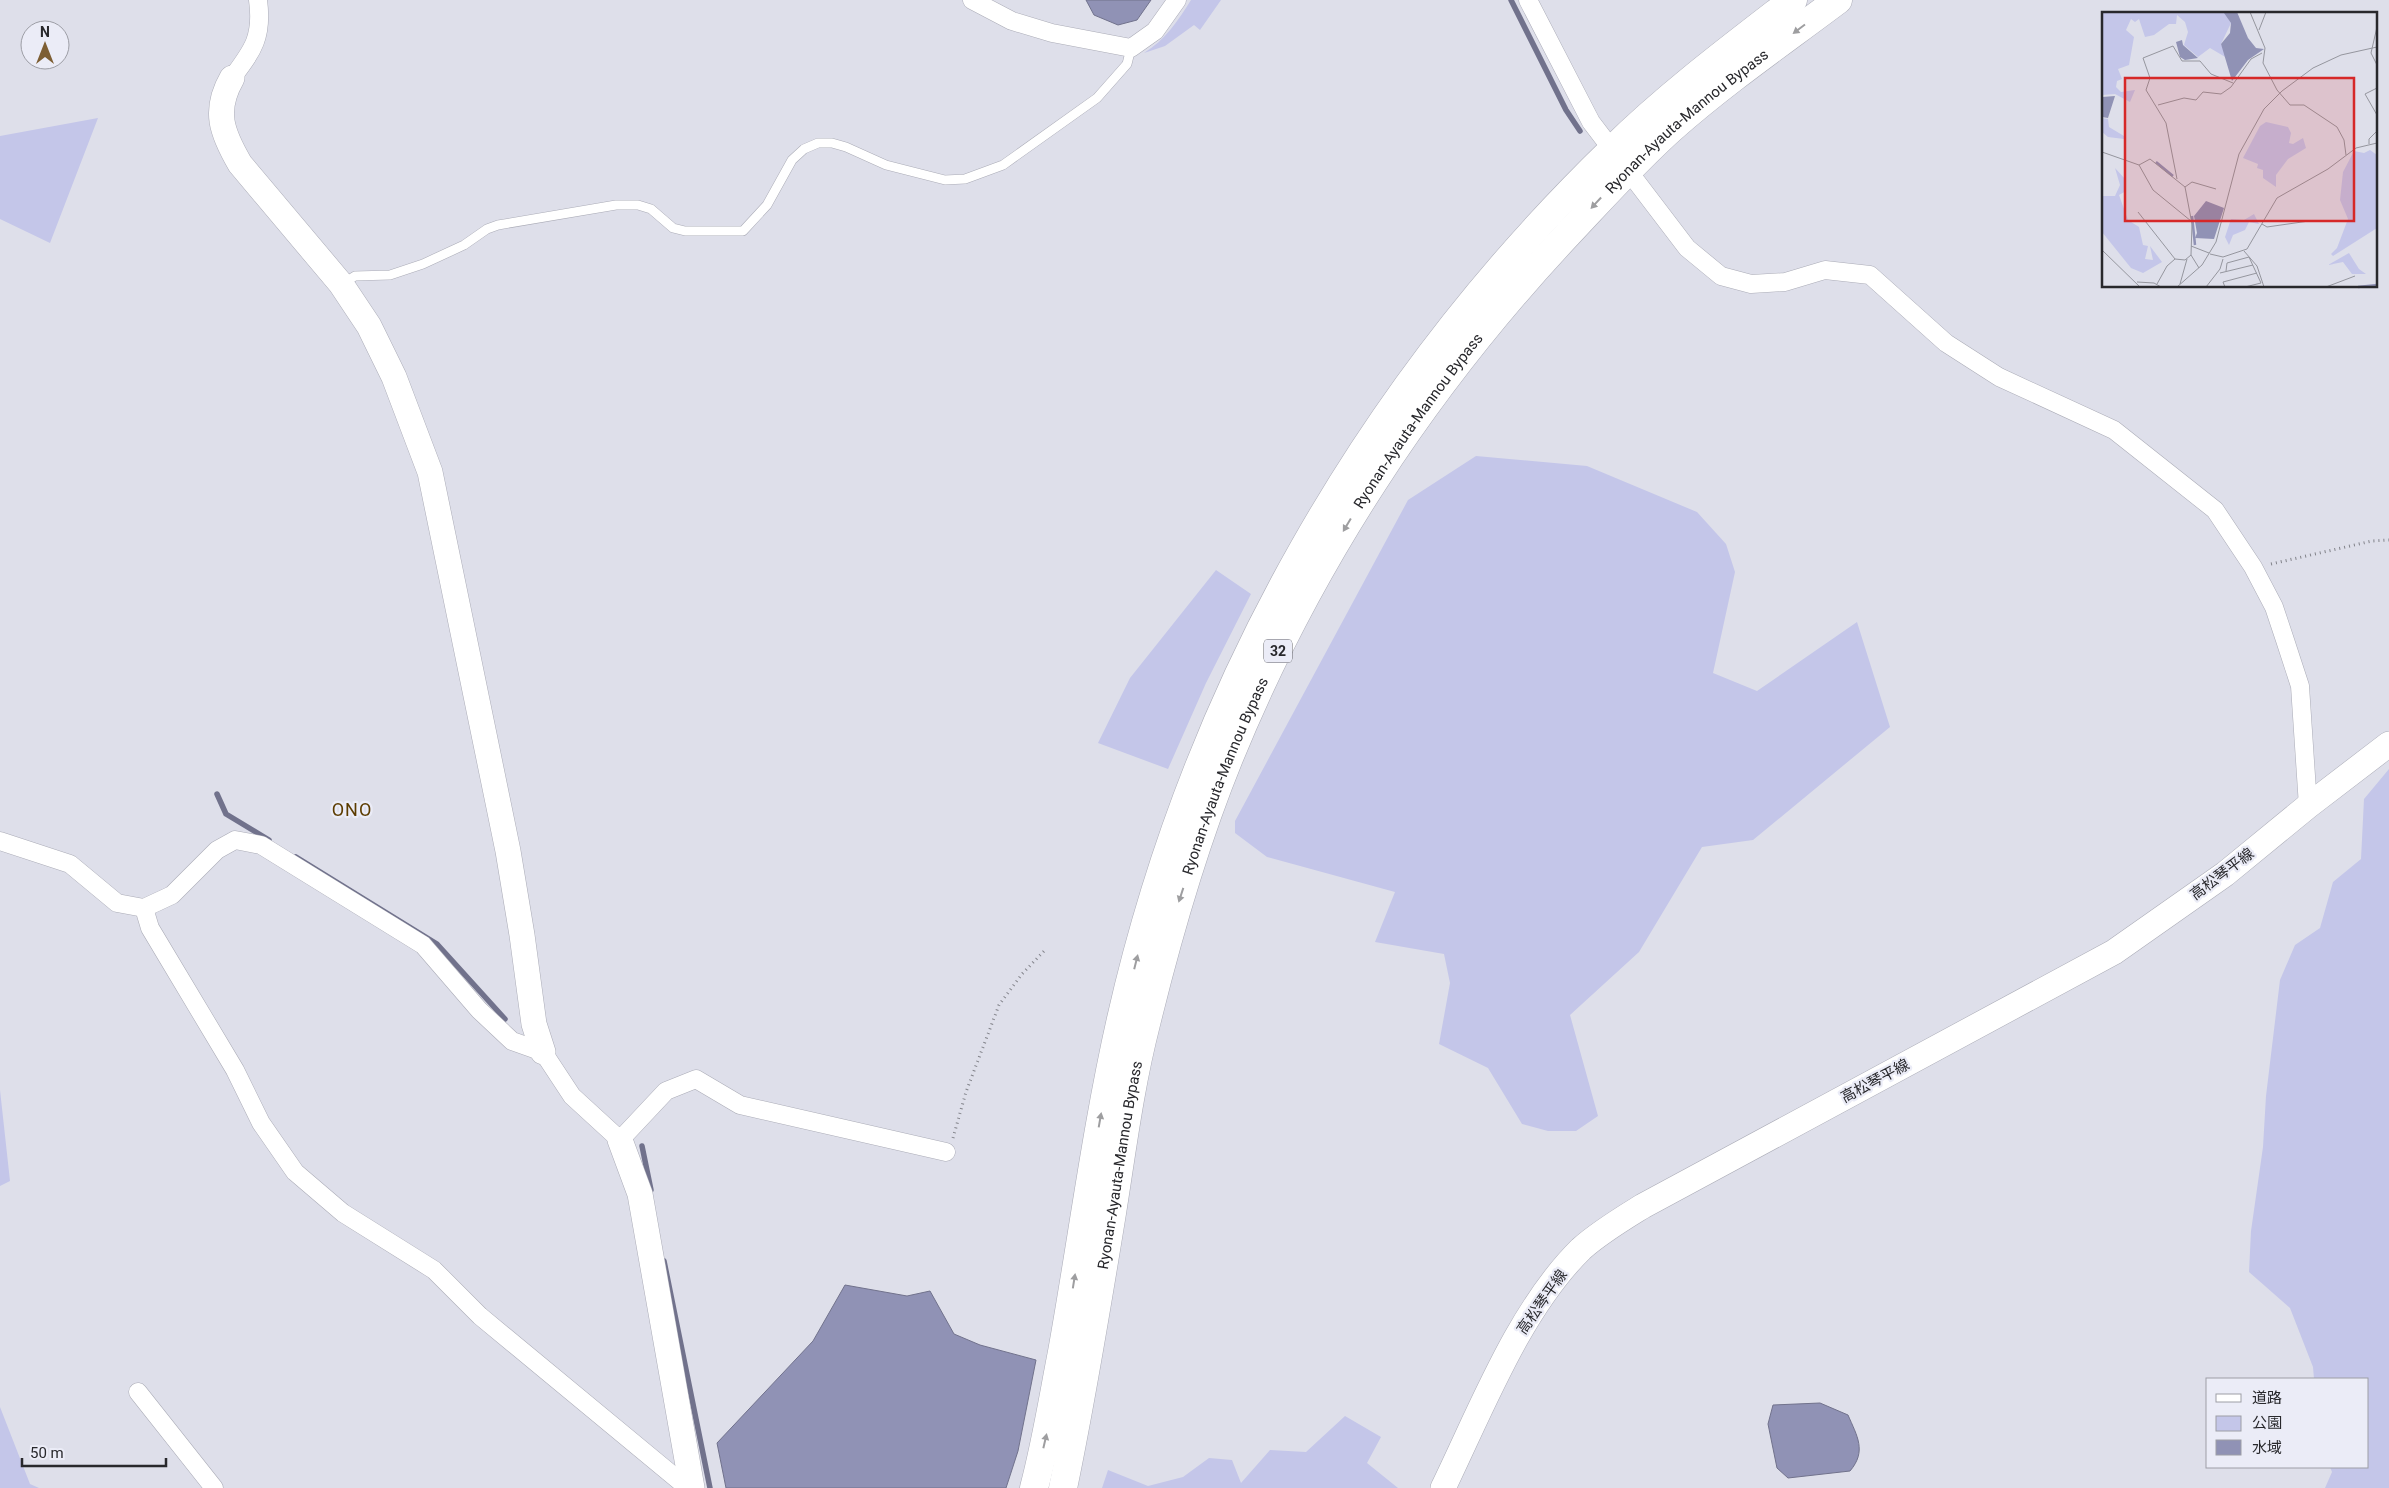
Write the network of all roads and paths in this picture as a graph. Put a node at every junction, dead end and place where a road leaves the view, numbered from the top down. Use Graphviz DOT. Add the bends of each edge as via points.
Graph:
graph roads {
  1 [pos="258,0"];
  2 [pos="972,0"];
  3 [pos="1177,0"];
  4 [pos="1528,0"];
  5 [pos="1793,0"];
  6 [pos="1838,0"];
  7 [pos="1131,48"];
  8 [pos="232,78"];
  9 [pos="1619,160"];
  10 [pos="342,284"];
  11 [pos="2389,540"];
  12 [pos="2253,567"];
  13 [pos="2389,744"];
  14 [pos="2308,806"];
  15 [pos="0,841"];
  16 [pos="144,908"];
  17 [pos="1046,949"];
  18 [pos="543,1052"];
  19 [pos="620,1140"];
  20 [pos="946,1152"];
  21 [pos="138,1392"];
  22 [pos="214,1488"];
  23 [pos="688,1488"];
  24 [pos="692,1488"];
  25 [pos="1034,1488"];
  26 [pos="1063,1488"];
  27 [pos="1443,1488"];
  1 -- 8 [label="street" via="259,29 254,49"];
  2 -- 7 [label="street" via="1012,21 1052,33"];
  3 -- 7 [label="street" via="1155,31"];
  4 -- 9 [label="street" via="1591,122"];
  5 -- 9 [label="highway, Ryonan-Ayauta-Mannou Bypass / 32" via="1737,43"];
  6 -- 9 [label="highway, Ryonan-Ayauta-Mannou Bypass / 32, one-way" via="1674,127"];
  7 -- 10 [label="lane" via="1127,64 1097,98 1003,165 965,179 945,180 886,165 846,146 818,143 804,149 792,160 767,206 743,231 685,231 674,228 651,209 638,204 616,206 498,225 423,264 390,275 355,276"];
  8 -- 10 [label="street" via="225,90 220,121 228,143 240,164"];
  9 -- 12 [label="street" via="1687,248 1721,276 1751,284 1785,282 1825,270 1870,275 1946,343 1999,377 2114,430 2215,510"];
  25 -- 9 [label="highway, Ryonan-Ayauta-Mannou Bypass / 32, one-way" via="1049,1424 1121,1018 1149,908 1207,744 1266,616 1314,530 1385,416 1454,323 1508,259"];
  9 -- 26 [label="highway, Ryonan-Ayauta-Mannou Bypass / 32, one-way" via="1480,334 1408,431 1335,544 1288,630 1228,758 1174,919 1145,1028"];
  10 -- 18 [label="street" via="369,326 394,377 430,472 508,851 534,1024"];
  11 -- 12 [label="path"];
  12 -- 14 [label="street" via="2274,607 2300,686"];
  13 -- 14 [label="street, 高松琴平線"];
  14 -- 27 [label="street, 高松琴平線" via="2225,874 2114,952 1609,1227 1556,1277 1533,1309"];
  15 -- 16 [label="street" via="70,864 117,903"];
  16 -- 18 [label="street" via="172,895 223,847 235,840 261,844 424,945 479,1010 512,1041"];
  16 -- 23 [label="street" via="150,928 235,1070 261,1123 295,1172 343,1213 434,1270 480,1316"];
  17 -- 20 [label="path" via="999,1005"];
  18 -- 19 [label="street" via="572,1096"];
  19 -- 20 [label="street" via="666,1091 696,1079 740,1106"];
  19 -- 24 [label="street" via="640,1194"];
  21 -- 22 [label="street"];
}
